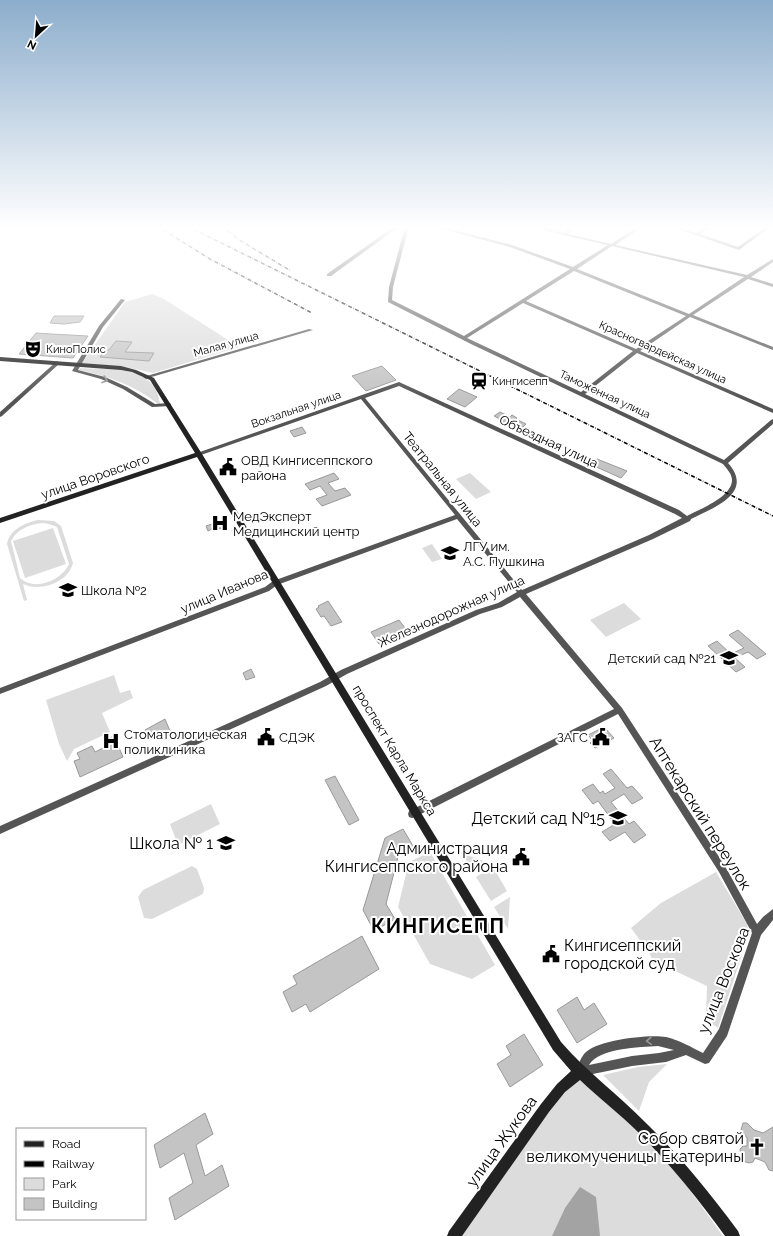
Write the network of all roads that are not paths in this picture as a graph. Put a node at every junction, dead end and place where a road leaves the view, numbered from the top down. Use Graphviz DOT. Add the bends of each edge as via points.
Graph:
graph roads {
  1 [pos="391,284"];
  2 [pos="551,284"];
  3 [pos="611,284"];
  4 [pos="738,284"];
  5 [pos="123,300"];
  6 [pos="523,301"];
  7 [pos="689,315"];
  8 [pos="311,330"];
  9 [pos="464,338"];
  10 [pos="773,349"];
  11 [pos="636,351"];
  12 [pos="0,360"];
  13 [pos="57,363"];
  14 [pos="79,365"];
  15 [pos="147,377"];
  16 [pos="399,384"];
  17 [pos="580,394"];
  18 [pos="362,397"];
  19 [pos="167,405"];
  20 [pos="773,411"];
  21 [pos="0,415"];
  22 [pos="773,420"];
  23 [pos="198,455"];
  24 [pos="725,463"];
  25 [pos="459,516"];
  26 [pos="688,519"];
  27 [pos="0,521"];
  28 [pos="274,583"];
  29 [pos="521,593"];
  30 [pos="332,679"];
  31 [pos="0,691"];
  32 [pos="619,710"];
  33 [pos="414,814"];
  34 [pos="0,830"];
  35 [pos="773,914"];
  36 [pos="757,932"];
  37 [pos="686,1050"];
  38 [pos="581,1071"];
  39 [pos="454,1236"];
  40 [pos="733,1236"];
  1 -- 9 [label="street, Таможенная улица" via="390,301"];
  2 -- 6 [label="street"];
  3 -- 7 [label="street"];
  4 -- 7 [label="street"];
  5 -- 14 [label="street" via="101,326"];
  6 -- 9 [label="street"];
  6 -- 11 [label="street, Красногвардейская улица"];
  7 -- 10 [label="street"];
  7 -- 11 [label="street"];
  8 -- 15 [label="street, Малая улица"];
  9 -- 17 [label="street, Таможенная улица"];
  11 -- 17 [label="street"];
  11 -- 20 [label="street, Красногвардейская улица"];
  12 -- 13 [label="main road"];
  13 -- 14 [label="main road"];
  13 -- 21 [label="street"];
  14 -- 15 [label="main road" via="119,369"];
  14 -- 19 [label="street, one-way" via="75,371 104,378 154,406"];
  15 -- 19 [label="main road, проспект Карла Маркса"];
  16 -- 18 [label="street, Вокзальная улица"];
  16 -- 26 [label="street, Объездная улица"];
  17 -- 24 [label="street, Таможенная улица"];
  18 -- 23 [label="street, Вокзальная улица"];
  18 -- 25 [label="street, Театральная улица"];
  19 -- 23 [label="main road, проспект Карла Маркса"];
  22 -- 24 [label="street"];
  23 -- 27 [label="main road, улица Воровского"];
  23 -- 28 [label="main road, проспект Карла Маркса"];
  24 -- 26 [label="street, Железнодорожная улица" via="732,471 734,481 731,492 721,501"];
  25 -- 28 [label="street, улица Иванова"];
  25 -- 29 [label="street, Театральная улица"];
  26 -- 29 [label="street, Железнодорожная улица"];
  28 -- 30 [label="main road, проспект Карла Маркса"];
  28 -- 31 [label="street, улица Иванова" via="267,589"];
  29 -- 30 [label="street, Железнодорожная улица" via="500,605 478,612"];
  29 -- 32 [label="street, Аптекарский переулок"];
  30 -- 33 [label="main road, проспект Карла Маркса"];
  30 -- 34 [label="street, Железнодорожная улица"];
  32 -- 33 [label="street"];
  32 -- 36 [label="street, Аптекарский переулок" via="722,869"];
  33 -- 38 [label="main road, проспект Карла Маркса" via="563,1054"];
  35 -- 36 [label="street, улица Воскова"];
  36 -- 37 [label="street, улица Воскова" via="723,1032 705,1059"];
  37 -- 38 [label="street" via="664,1059 635,1061"];
  37 -- 38 [label="street, one-way" via="665,1042 628,1043 606,1048 588,1057"];
  38 -- 39 [label="main road, улица Жукова" via="561,1088 545,1108"];
  38 -- 40 [label="main road, проспект Карла Маркса" via="651,1136"];
}
